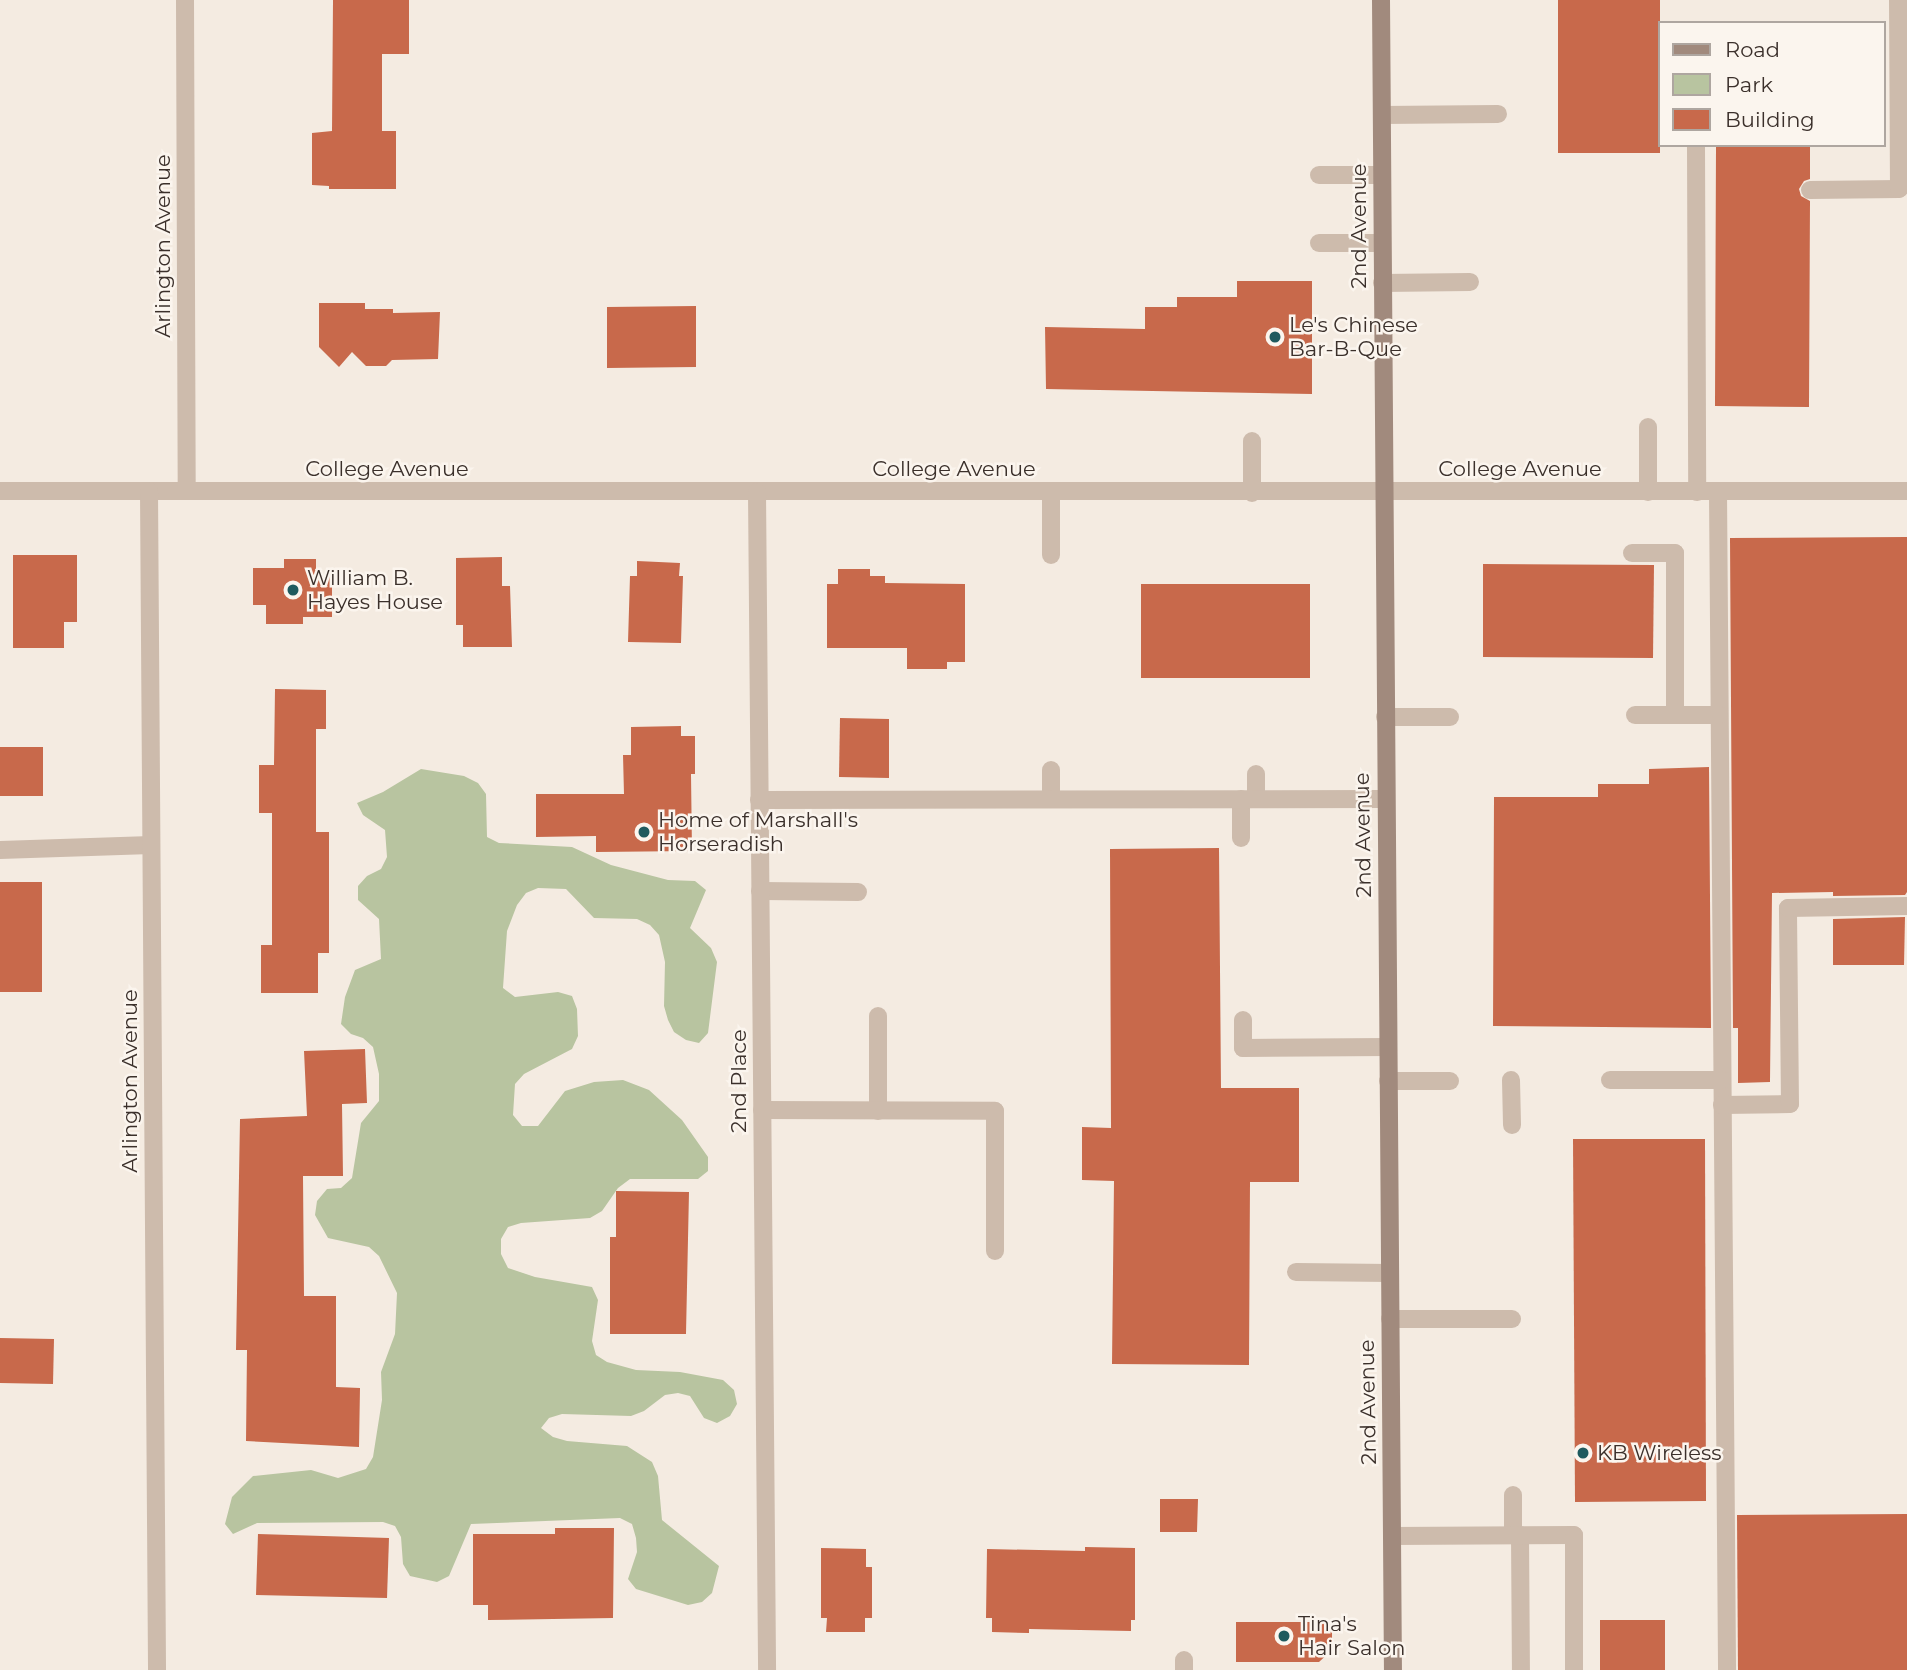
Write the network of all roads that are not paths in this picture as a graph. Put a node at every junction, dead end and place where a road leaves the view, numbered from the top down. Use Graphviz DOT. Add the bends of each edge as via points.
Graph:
graph roads {
  1 [pos="185,0"];
  2 [pos="1381,0"];
  3 [pos="1898,0"];
  4 [pos="1498,114"];
  5 [pos="1382,115"];
  6 [pos="1696,147"];
  7 [pos="1319,175"];
  8 [pos="1382,175"];
  9 [pos="1810,190"];
  10 [pos="1319,243"];
  11 [pos="1382,243"];
  12 [pos="1469,282"];
  13 [pos="1382,283"];
  14 [pos="1648,427"];
  15 [pos="1252,441"];
  16 [pos="0,491"];
  17 [pos="149,491"];
  18 [pos="187,491"];
  19 [pos="1907,491"];
  20 [pos="757,492"];
  21 [pos="1051,492"];
  22 [pos="1648,492"];
  23 [pos="1697,492"];
  24 [pos="1718,492"];
  25 [pos="1252,493"];
  26 [pos="1383,493"];
  27 [pos="1632,552"];
  28 [pos="1051,555"];
  29 [pos="1635,715"];
  30 [pos="1675,715"];
  31 [pos="1719,715"];
  32 [pos="1385,718"];
  33 [pos="1450,718"];
  34 [pos="1051,770"];
  35 [pos="1256,774"];
  36 [pos="1051,799"];
  37 [pos="1248,799"];
  38 [pos="1385,799"];
  39 [pos="760,800"];
  40 [pos="1241,838"];
  41 [pos="151,845"];
  42 [pos="0,850"];
  43 [pos="761,891"];
  44 [pos="858,892"];
  45 [pos="1907,906"];
  46 [pos="878,1016"];
  47 [pos="1243,1020"];
  48 [pos="1388,1046"];
  49 [pos="1511,1080"];
  50 [pos="1610,1080"];
  51 [pos="1722,1080"];
  52 [pos="1388,1081"];
  53 [pos="1450,1081"];
  54 [pos="1722,1105"];
  55 [pos="762,1110"];
  56 [pos="878,1111"];
  57 [pos="1512,1125"];
  58 [pos="995,1251"];
  59 [pos="1296,1272"];
  60 [pos="1390,1273"];
  61 [pos="1390,1319"];
  62 [pos="1512,1319"];
  63 [pos="1513,1495"];
  64 [pos="1517,1535"];
  65 [pos="1392,1536"];
  66 [pos="157,1670"];
  67 [pos="767,1670"];
  68 [pos="1393,1670"];
  69 [pos="1521,1670"];
  70 [pos="1574,1670"];
  71 [pos="1727,1670"];
  1 -- 18 [label="street, Arlington Avenue"];
  2 -- 5 [label="main road, 2nd Avenue"];
  3 -- 9 [label="street" via="1899,189"];
  4 -- 5 [label="street"];
  5 -- 8 [label="main road, 2nd Avenue"];
  6 -- 23 [label="street"];
  7 -- 8 [label="street"];
  8 -- 11 [label="main road, 2nd Avenue"];
  10 -- 11 [label="street"];
  11 -- 13 [label="main road, 2nd Avenue"];
  12 -- 13 [label="street"];
  13 -- 26 [label="main road, 2nd Avenue"];
  14 -- 22 [label="street"];
  15 -- 25 [label="street"];
  16 -- 17 [label="street, College Avenue"];
  17 -- 18 [label="street, College Avenue"];
  17 -- 41 [label="street, Arlington Avenue"];
  18 -- 20 [label="street, College Avenue"];
  19 -- 24 [label="street, College Avenue"];
  20 -- 21 [label="street, College Avenue"];
  20 -- 39 [label="street, 2nd Place"];
  21 -- 25 [label="street, College Avenue"];
  21 -- 28 [label="street"];
  22 -- 23 [label="street, College Avenue"];
  22 -- 26 [label="street, College Avenue"];
  23 -- 24 [label="street, College Avenue"];
  24 -- 31 [label="street"];
  25 -- 26 [label="street, College Avenue"];
  26 -- 32 [label="main road, 2nd Avenue"];
  27 -- 30 [label="street" via="1675,553"];
  29 -- 30 [label="street"];
  30 -- 31 [label="street"];
  31 -- 51 [label="street"];
  32 -- 33 [label="street"];
  32 -- 38 [label="main road, 2nd Avenue"];
  34 -- 36 [label="street"];
  35 -- 37 [label="street"];
  36 -- 37 [label="street"];
  36 -- 39 [label="street"];
  37 -- 38 [label="street"];
  37 -- 40 [label="street"];
  38 -- 48 [label="main road, 2nd Avenue"];
  39 -- 43 [label="street, 2nd Place"];
  41 -- 42 [label="street"];
  41 -- 66 [label="street, Arlington Avenue"];
  43 -- 44 [label="street"];
  43 -- 55 [label="street, 2nd Place"];
  45 -- 54 [label="street" via="1788,908 1790,1104"];
  46 -- 56 [label="street"];
  47 -- 48 [label="street" via="1243,1048"];
  48 -- 52 [label="main road, 2nd Avenue"];
  49 -- 57 [label="street"];
  50 -- 51 [label="street"];
  51 -- 54 [label="street"];
  52 -- 53 [label="street"];
  52 -- 60 [label="main road, 2nd Avenue"];
  54 -- 71 [label="street" via="1732,1415"];
  55 -- 56 [label="street"];
  55 -- 67 [label="street, 2nd Place"];
  56 -- 58 [label="street" via="995,1111"];
  59 -- 60 [label="street"];
  60 -- 61 [label="main road, 2nd Avenue"];
  61 -- 62 [label="street"];
  61 -- 65 [label="main road, 2nd Avenue"];
  63 -- 64 [label="street"];
  64 -- 65 [label="street"];
  64 -- 69 [label="street"];
  64 -- 70 [label="street" via="1574,1535"];
  65 -- 68 [label="main road, 2nd Avenue"];
}
